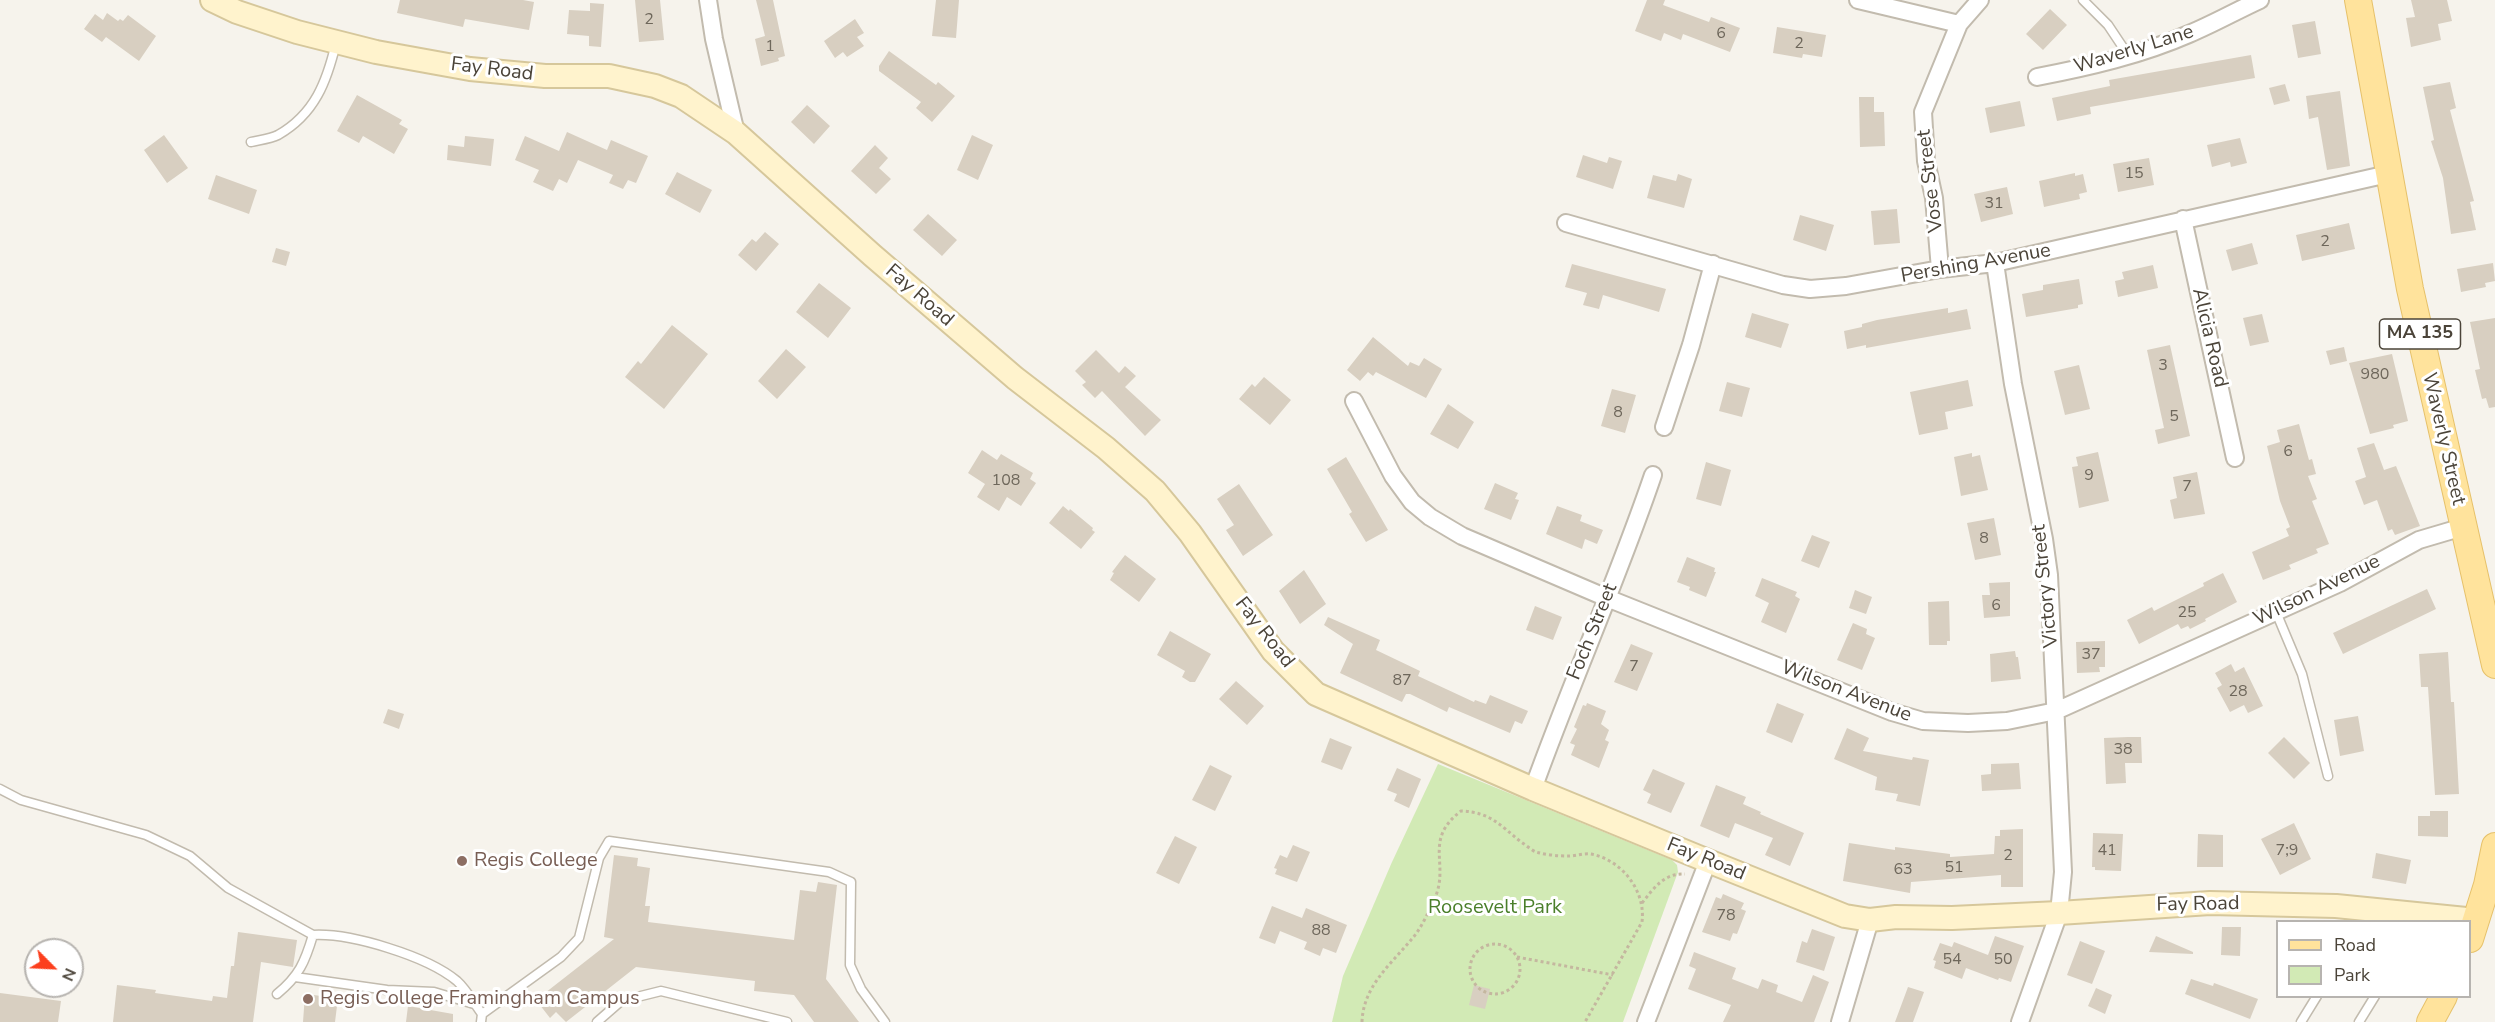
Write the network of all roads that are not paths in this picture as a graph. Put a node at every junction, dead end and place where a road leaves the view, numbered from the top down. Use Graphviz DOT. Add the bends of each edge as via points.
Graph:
graph roads {
  1 [pos="212,0"];
  2 [pos="708,0"];
  3 [pos="1858,0"];
  4 [pos="1980,0"];
  5 [pos="2083,0"];
  6 [pos="2260,0"];
  7 [pos="2358,0"];
  8 [pos="1959,24"];
  9 [pos="337,43"];
  10 [pos="2128,55"];
  11 [pos="2037,77"];
  12 [pos="736,133"];
  13 [pos="251,142"];
  14 [pos="2388,174"];
  15 [pos="2183,219"];
  16 [pos="1566,223"];
  17 [pos="1995,263"];
  18 [pos="1713,264"];
  19 [pos="1940,269"];
  20 [pos="1354,401"];
  21 [pos="1664,427"];
  22 [pos="2235,458"];
  23 [pos="1653,475"];
  24 [pos="2463,527"];
  25 [pos="1607,598"];
  26 [pos="2276,612"];
  27 [pos="2495,664"];
  28 [pos="2056,711"];
  29 [pos="2328,776"];
  30 [pos="0,789"];
  31 [pos="1533,789"];
  32 [pos="2495,846"];
  33 [pos="1705,869"];
  34 [pos="2059,913"];
  35 [pos="1870,920"];
  36 [pos="2419,920"];
  37 [pos="2473,929"];
  38 [pos="313,935"];
  39 [pos="295,977"];
  40 [pos="277,994"];
  41 [pos="2316,998"];
  42 [pos="2374,998"];
  43 [pos="2443,998"];
  44 [pos="476,1005"];
  45 [pos="482,1018"];
  46 [pos="597,1022"];
  47 [pos="787,1022"];
  48 [pos="885,1022"];
  49 [pos="1646,1022"];
  50 [pos="1840,1022"];
  51 [pos="2020,1022"];
  52 [pos="2301,1022"];
  53 [pos="2360,1022"];
  54 [pos="2430,1022"];
  1 -- 9 [label="street, Fay Road" via="237,12"];
  2 -- 12 [label="street"];
  3 -- 8 [label="street"];
  4 -- 8 [label="street, Vose Street"];
  5 -- 10 [label="lane" via="2108,25"];
  6 -- 10 [label="street, Waverly Lane" via="2188,35"];
  7 -- 14 [label="main road, Waverly Street / MA 135"];
  8 -- 19 [label="street, Vose Street" via="1923,112"];
  9 -- 12 [label="street, Fay Road" via="470,69 545,76 609,76 656,86 681,96"];
  9 -- 13 [label="lane" via="324,87 311,105 276,136"];
  10 -- 11 [label="street, Waverly Lane"];
  12 -- 31 [label="street, Fay Road" via="1015,378 1155,491 1190,533 1272,651 1316,694"];
  14 -- 15 [label="street, Pershing Avenue"];
  14 -- 24 [label="main road, Waverly Street / MA 135"];
  15 -- 17 [label="street, Pershing Avenue"];
  15 -- 22 [label="street, Alicia Road"];
  16 -- 18 [label="street, Pershing Avenue"];
  17 -- 19 [label="street, Pershing Avenue"];
  17 -- 28 [label="street, Victory Street" via="2049,575"];
  18 -- 19 [label="street, Pershing Avenue" via="1810,289"];
  18 -- 21 [label="street"];
  20 -- 25 [label="street, Wilson Avenue" via="1393,476 1412,502 1430,517 1462,536"];
  23 -- 25 [label="street, Foch Street"];
  24 -- 26 [label="street, Wilson Avenue" via="2420,540"];
  24 -- 27 [label="main road, Waverly Street / MA 135"];
  25 -- 28 [label="street, Wilson Avenue" via="1860,700 1923,721 2007,721"];
  25 -- 31 [label="street, Foch Street"];
  26 -- 28 [label="street, Wilson Avenue"];
  26 -- 29 [label="lane" via="2302,674"];
  28 -- 34 [label="street, Victory Street" via="2063,872"];
  30 -- 38 [label="lane" via="21,800 155,839 190,856 228,888"];
  31 -- 33 [label="street, Fay Road"];
  32 -- 37 [label="main road"];
  33 -- 35 [label="street, Fay Road" via="1845,916"];
  33 -- 49 [label="street"];
  34 -- 35 [label="street, Fay Road"];
  34 -- 36 [label="street, Fay Road" via="2210,903 2336,906"];
  34 -- 51 [label="street, Victory Street"];
  35 -- 50 [label="street"];
  38 -- 39 [label="lane" via="306,959"];
  38 -- 44 [label="lane" via="333,934 427,962 458,981"];
  39 -- 40 [label="lane"];
  39 -- 44 [label="lane" via="387,990 434,992"];
  41 -- 52 [label="lane"];
  42 -- 53 [label="lane"];
  43 -- 54 [label="main road"];
  44 -- 45 [label="lane"];
  45 -- 48 [label="lane" via="561,957 579,938 599,858 609,841 829,872 851,882 850,965 861,989"];
  46 -- 47 [label="lane" via="621,1001 661,992"];
}
